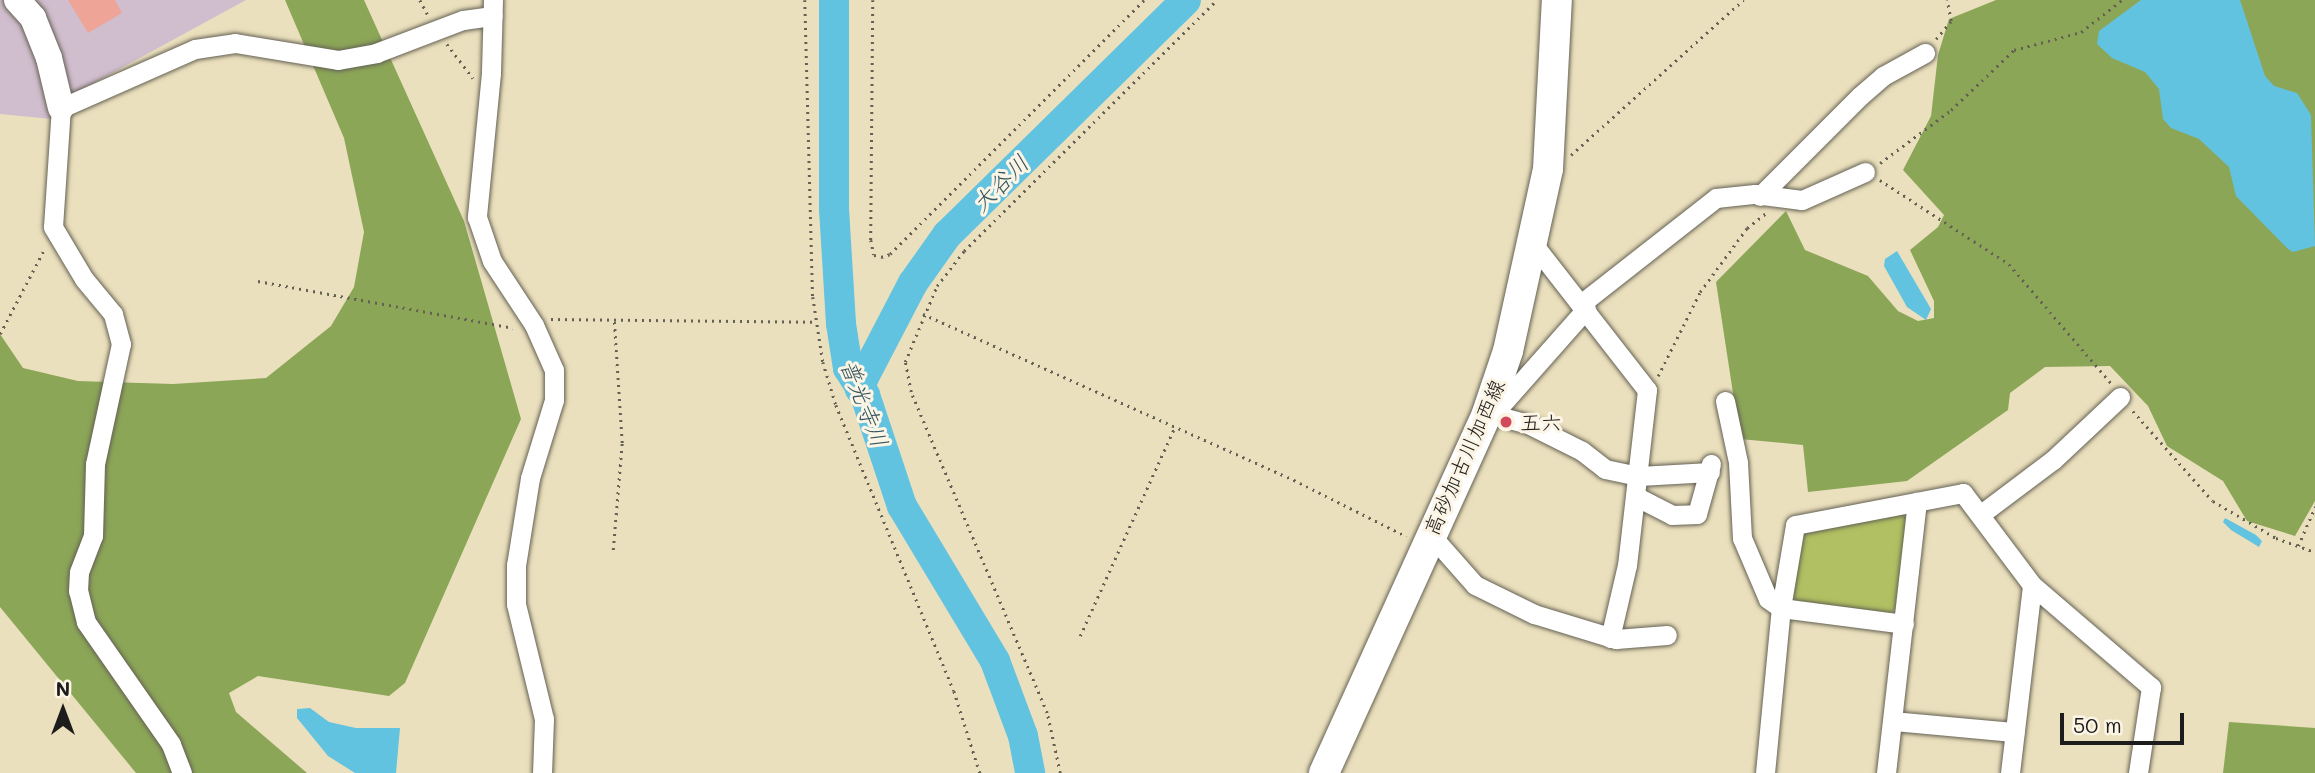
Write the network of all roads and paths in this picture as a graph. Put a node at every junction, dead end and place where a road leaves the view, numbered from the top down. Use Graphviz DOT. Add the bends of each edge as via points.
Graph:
graph roads {
  1 [pos="17,0"];
  2 [pos="421,0"];
  3 [pos="805,0"];
  4 [pos="873,0"];
  5 [pos="1144,0"];
  6 [pos="1217,0"];
  7 [pos="1557,0"];
  8 [pos="1744,0"];
  9 [pos="1947,0"];
  10 [pos="2122,0"];
  11 [pos="493,8"];
  12 [pos="436,30"];
  13 [pos="1925,53"];
  14 [pos="490,87"];
  15 [pos="61,108"];
  16 [pos="1548,169"];
  17 [pos="1865,172"];
  18 [pos="1760,195"];
  19 [pos="1780,199"];
  20 [pos="55,231"];
  21 [pos="1534,245"];
  22 [pos="1584,306"];
  23 [pos="923,313"];
  24 [pos="614,318"];
  25 [pos="0,334"];
  26 [pos="1647,390"];
  27 [pos="2120,397"];
  28 [pos="1725,401"];
  29 [pos="1491,413"];
  30 [pos="1174,429"];
  31 [pos="1639,477"];
  32 [pos="1637,497"];
  33 [pos="1917,502"];
  34 [pos="2315,507"];
  35 [pos="1981,514"];
  36 [pos="1428,540"];
  37 [pos="2298,546"];
  38 [pos="613,550"];
  39 [pos="2315,552"];
  40 [pos="2032,585"];
  41 [pos="1781,608"];
  42 [pos="1904,624"];
  43 [pos="1667,635"];
  44 [pos="1080,636"];
  45 [pos="1610,638"];
  46 [pos="1893,721"];
  47 [pos="2015,732"];
  48 [pos="182,773"];
  49 [pos="541,773"];
  50 [pos="980,773"];
  51 [pos="1060,773"];
  52 [pos="1324,773"];
  53 [pos="1765,773"];
  54 [pos="1886,773"];
  55 [pos="2010,773"];
  56 [pos="2138,773"];
  1 -- 15 [label="street" via="33,18"];
  2 -- 12 [label="path"];
  3 -- 50 [label="path" via="813,297 823,362 836,405 954,691"];
  4 -- 5 [label="path" via="872,240 874,255 881,257 890,254"];
  6 -- 23 [label="path" via="964,251"];
  7 -- 16 [label="main road, 高砂加古川加西線"];
  8 -- 16 [label="path" via="1642,96 1560,165"];
  9 -- 13 [label="path" via="1951,21"];
  10 -- 17 [label="path" via="2081,32 2014,50 1951,110"];
  11 -- 12 [label="street"];
  11 -- 14 [label="street"];
  12 -- 14 [label="path" via="477,85"];
  12 -- 15 [label="street" via="376,53 338,60 235,43 195,49"];
  13 -- 18 [label="street" via="1883,76"];
  14 -- 49 [label="street" via="477,194 479,227 492,261 534,324 554,370 554,400 530,478 516,565 516,604 544,719"];
  15 -- 20 [label="street"];
  16 -- 21 [label="main road, 高砂加古川加西線"];
  17 -- 19 [label="street" via="1802,200"];
  17 -- 27 [label="path" via="2009,264 2106,374"];
  18 -- 19 [label="street"];
  18 -- 22 [label="street" via="1716,198"];
  19 -- 26 [label="path" via="1747,228 1700,292"];
  20 -- 25 [label="path"];
  20 -- 48 [label="street" via="84,279 113,314 121,344 95,464 93,536 79,572 78,591 86,622 171,744"];
  21 -- 22 [label="street"];
  21 -- 29 [label="main road, 高砂加古川加西線"];
  22 -- 26 [label="street"];
  22 -- 29 [label="street"];
  23 -- 30 [label="path"];
  23 -- 51 [label="path" via="905,362 911,392 1047,713"];
  24 -- 38 [label="path" via="622,443"];
  26 -- 31 [label="street"];
  27 -- 35 [label="street" via="2053,460"];
  27 -- 37 [label="path" via="2214,501"];
  28 -- 41 [label="street" via="1738,462 1742,538 1768,599"];
  29 -- 31 [label="street" via="1559,439 1605,469"];
  29 -- 36 [label="main road, 高砂加古川加西線"];
  30 -- 36 [label="path"];
  30 -- 44 [label="path"];
  31 -- 32 [label="street"];
  31 -- 32 [label="street" via="1711,468 1697,514 1672,515"];
  32 -- 45 [label="street"];
  33 -- 35 [label="street" via="1963,493"];
  33 -- 41 [label="street" via="1795,525"];
  33 -- 42 [label="street"];
  34 -- 37 [label="path"];
  35 -- 40 [label="street"];
  36 -- 45 [label="street" via="1475,585 1534,614"];
  36 -- 52 [label="main road, 高砂加古川加西線"];
  37 -- 39 [label="path"];
  40 -- 47 [label="street"];
  40 -- 56 [label="street" via="2151,687"];
  41 -- 42 [label="street"];
  41 -- 53 [label="street"];
  42 -- 46 [label="street"];
  43 -- 45 [label="street"];
  46 -- 47 [label="street"];
  46 -- 54 [label="street"];
  47 -- 55 [label="street"];
}
